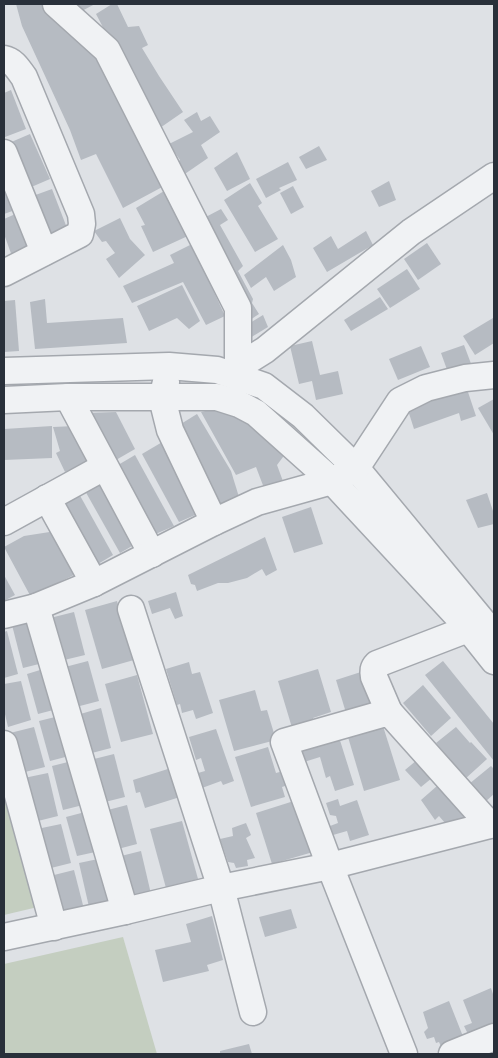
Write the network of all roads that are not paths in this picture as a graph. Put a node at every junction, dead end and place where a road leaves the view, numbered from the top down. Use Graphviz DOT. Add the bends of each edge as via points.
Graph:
graph roads {
  1 [pos="56,4"];
  2 [pos="4,60"];
  3 [pos="4,153"];
  4 [pos="494,176"];
  5 [pos="44,252"];
  6 [pos="4,273"];
  7 [pos="169,366"];
  8 [pos="4,371"];
  9 [pos="237,372"];
  10 [pos="494,375"];
  11 [pos="68,398"];
  12 [pos="162,398"];
  13 [pos="4,400"];
  14 [pos="104,467"];
  15 [pos="356,468"];
  16 [pos="332,480"];
  17 [pos="47,498"];
  18 [pos="4,522"];
  19 [pos="214,522"];
  20 [pos="152,554"];
  21 [pos="94,583"];
  22 [pos="36,607"];
  23 [pos="130,609"];
  24 [pos="4,615"];
  25 [pos="468,629"];
  26 [pos="494,635"];
  27 [pos="494,661"];
  28 [pos="389,712"];
  29 [pos="4,744"];
  30 [pos="492,824"];
  31 [pos="330,866"];
  32 [pos="221,888"];
  33 [pos="125,911"];
  34 [pos="54,927"];
  35 [pos="4,937"];
  36 [pos="253,1012"];
  37 [pos="494,1037"];
  38 [pos="404,1054"];
  39 [pos="452,1054"];
  1 -- 9 [label="street" via="107,50 238,308"];
  2 -- 5 [label="street" via="16,65 24,77 81,214 80,234"];
  3 -- 5 [label="street"];
  4 -- 9 [label="street" via="411,232"];
  5 -- 6 [label="street"];
  7 -- 8 [label="street"];
  7 -- 9 [label="street"];
  7 -- 12 [label="street"];
  9 -- 15 [label="street" via="264,386 303,416"];
  10 -- 15 [label="street" via="426,388 400,401"];
  11 -- 12 [label="street"];
  11 -- 13 [label="street"];
  11 -- 14 [label="street"];
  12 -- 16 [label="street" via="217,397 240,404 256,413"];
  12 -- 19 [label="street" via="170,430"];
  14 -- 17 [label="street"];
  14 -- 20 [label="street"];
  15 -- 16 [label="street"];
  15 -- 26 [label="street"];
  16 -- 19 [label="street" via="256,502"];
  16 -- 25 [label="street"];
  17 -- 18 [label="street"];
  17 -- 21 [label="street"];
  19 -- 20 [label="street"];
  20 -- 21 [label="street"];
  21 -- 22 [label="street"];
  22 -- 24 [label="street"];
  22 -- 33 [label="street"];
  23 -- 32 [label="street"];
  25 -- 27 [label="street"];
  25 -- 28 [label="street" via="374,667 374,676"];
  28 -- 30 [label="street"];
  28 -- 31 [label="street" via="284,742"];
  29 -- 34 [label="street"];
  30 -- 31 [label="street"];
  31 -- 32 [label="street"];
  31 -- 38 [label="street"];
  32 -- 33 [label="street"];
  32 -- 36 [label="street"];
  33 -- 34 [label="street"];
  34 -- 35 [label="street"];
  37 -- 39 [label="street"];
}
